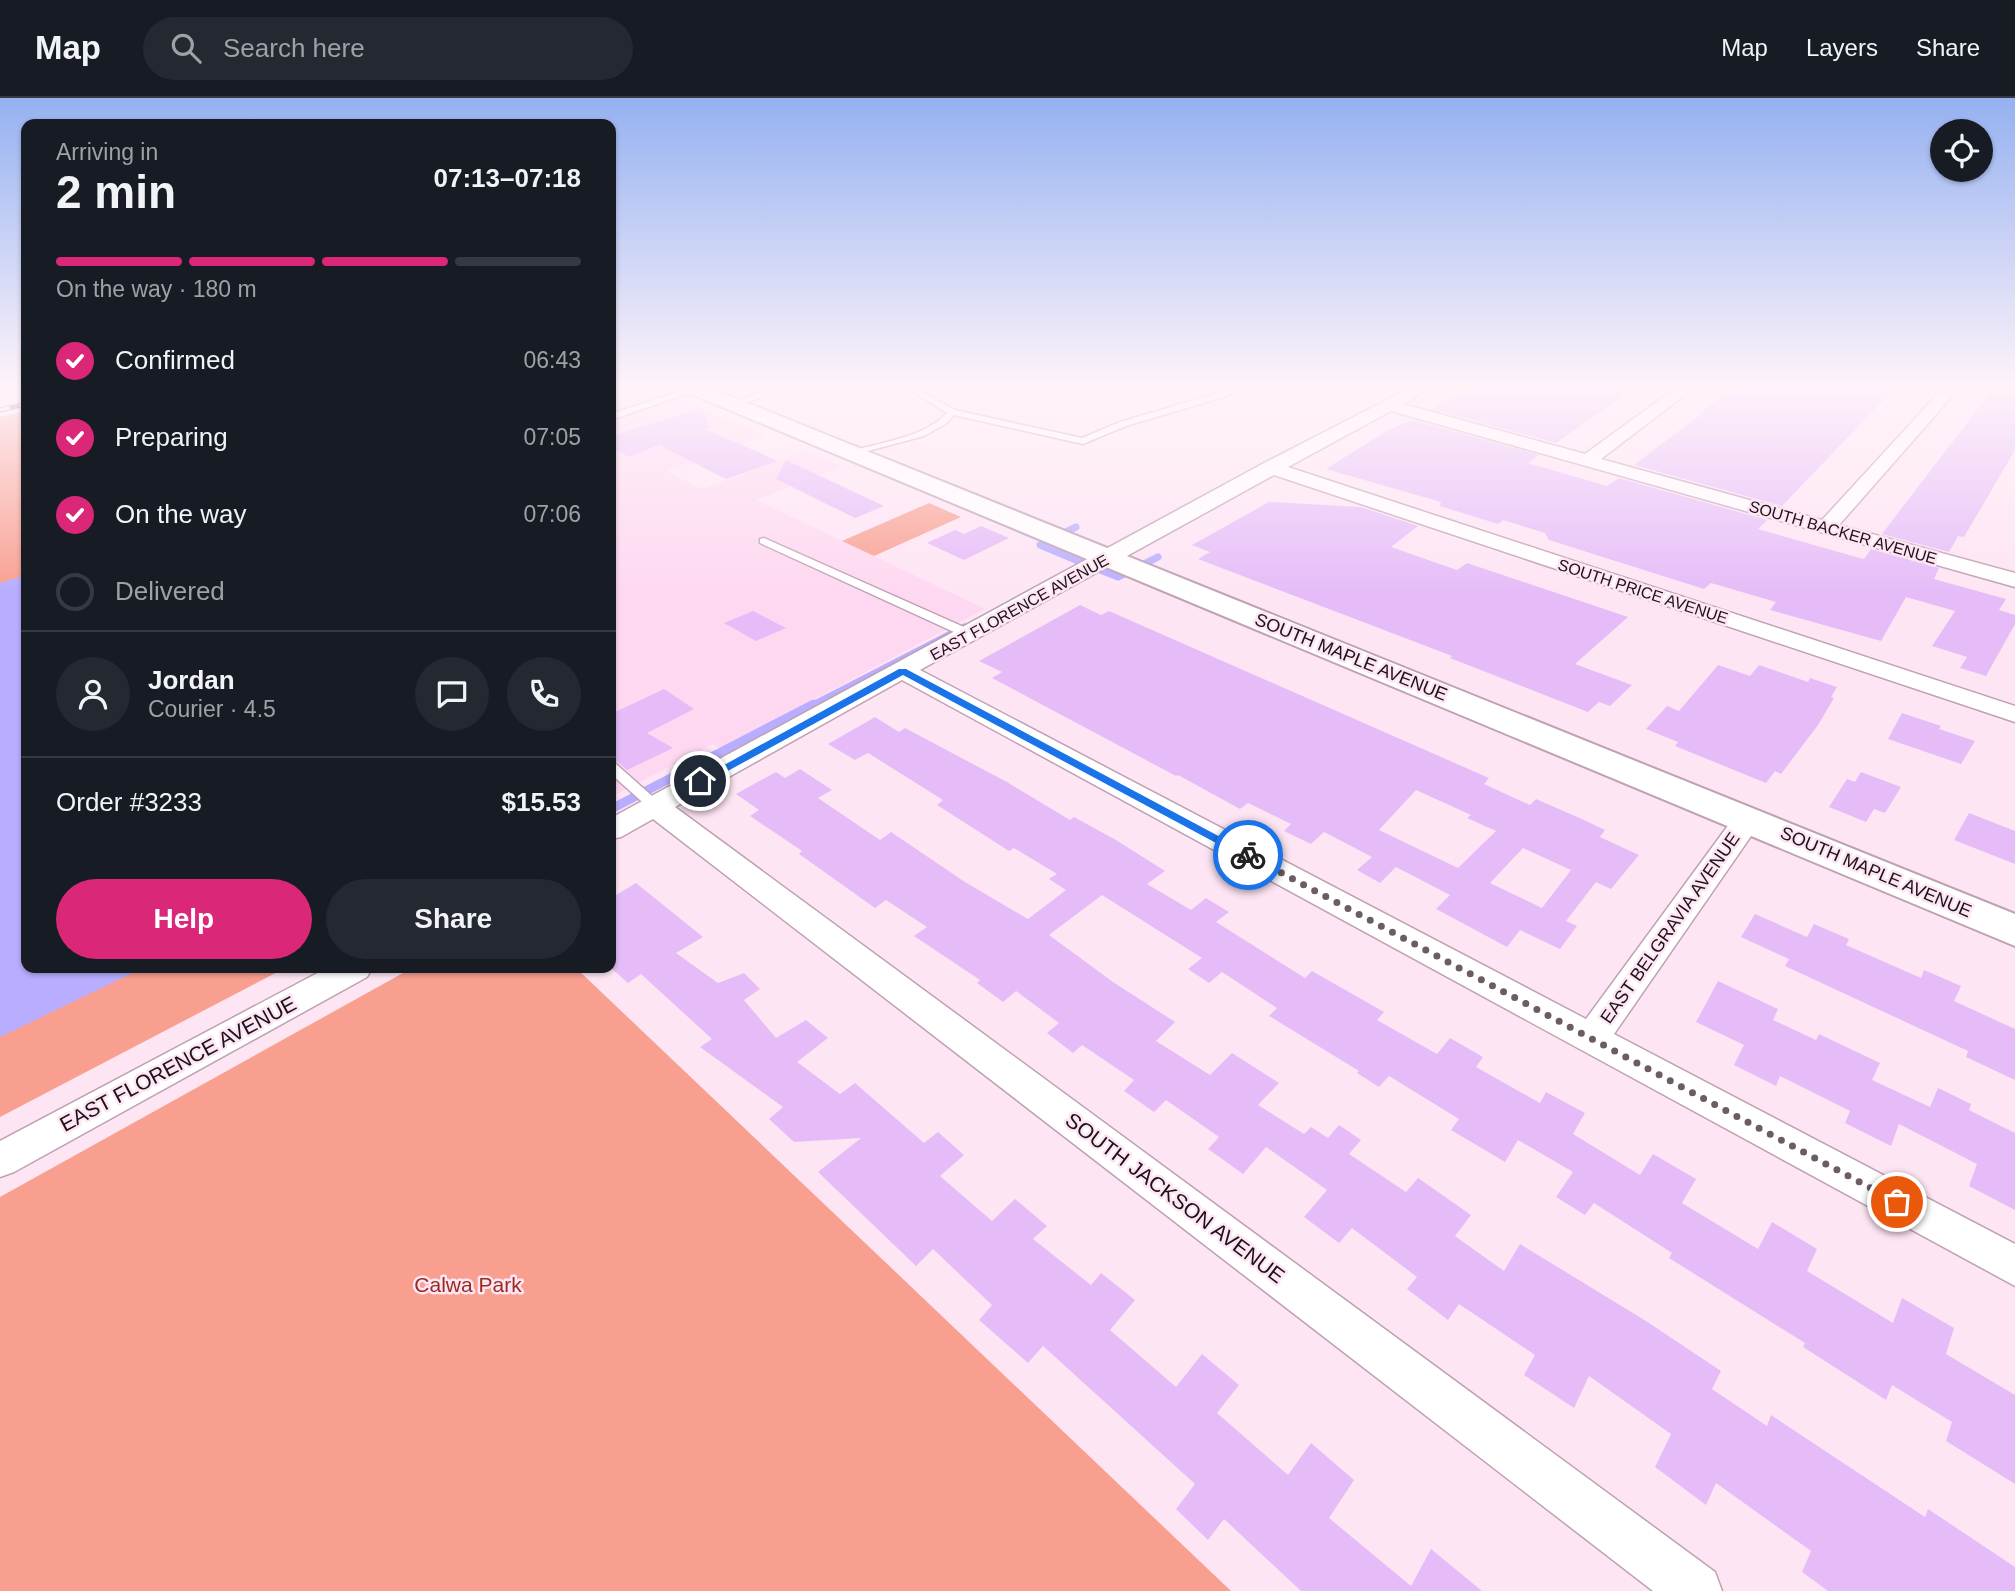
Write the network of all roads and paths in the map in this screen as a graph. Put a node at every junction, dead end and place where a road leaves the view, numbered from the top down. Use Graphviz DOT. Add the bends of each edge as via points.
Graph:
graph roads {
  1 [pos="876,455"];
  2 [pos="1293,455"];
  3 [pos="1565,455"];
  4 [pos="1596,455"];
  5 [pos="1891,455"];
  6 [pos="1587,461"];
  7 [pos="1270,467"];
  8 [pos="1826,527"];
  9 [pos="764,541"];
  10 [pos="1108,558"];
  11 [pos="2015,580"];
  12 [pos="971,635"];
  13 [pos="903,671"];
  14 [pos="2015,714"];
  15 [pos="616,771"];
  16 [pos="655,806"];
  17 [pos="1748,818"];
  18 [pos="616,827"];
  19 [pos="2015,931"];
  20 [pos="346,973"];
  21 [pos="1592,1038"];
  22 [pos="0,1160"];
  23 [pos="2015,1266"];
  24 [pos="1696,1591"];
  1 -- 10 [label="main road, SOUTH MAPLE AVENUE"];
  2 -- 7 [label="street, EAST FLORENCE AVENUE"];
  3 -- 6 [label="street, SOUTH BACKER AVENUE"];
  4 -- 6 [label="street"];
  5 -- 8 [label="street"];
  6 -- 8 [label="street, SOUTH BACKER AVENUE"];
  7 -- 10 [label="street, EAST FLORENCE AVENUE"];
  7 -- 14 [label="street, SOUTH PRICE AVENUE"];
  8 -- 11 [label="street, SOUTH BACKER AVENUE"];
  9 -- 12 [label="lane"];
  10 -- 12 [label="street, EAST FLORENCE AVENUE"];
  10 -- 17 [label="main road, SOUTH MAPLE AVENUE"];
  12 -- 13 [label="street, EAST FLORENCE AVENUE"];
  13 -- 16 [label="street, EAST FLORENCE AVENUE"];
  13 -- 21 [label="street"];
  15 -- 16 [label="lane"];
  16 -- 18 [label="street, EAST FLORENCE AVENUE"];
  16 -- 24 [label="street, SOUTH JACKSON AVENUE"];
  17 -- 19 [label="main road, SOUTH MAPLE AVENUE"];
  17 -- 21 [label="street, EAST BELGRAVIA AVENUE"];
  20 -- 22 [label="street, EAST FLORENCE AVENUE"];
  21 -- 23 [label="street"];
}
